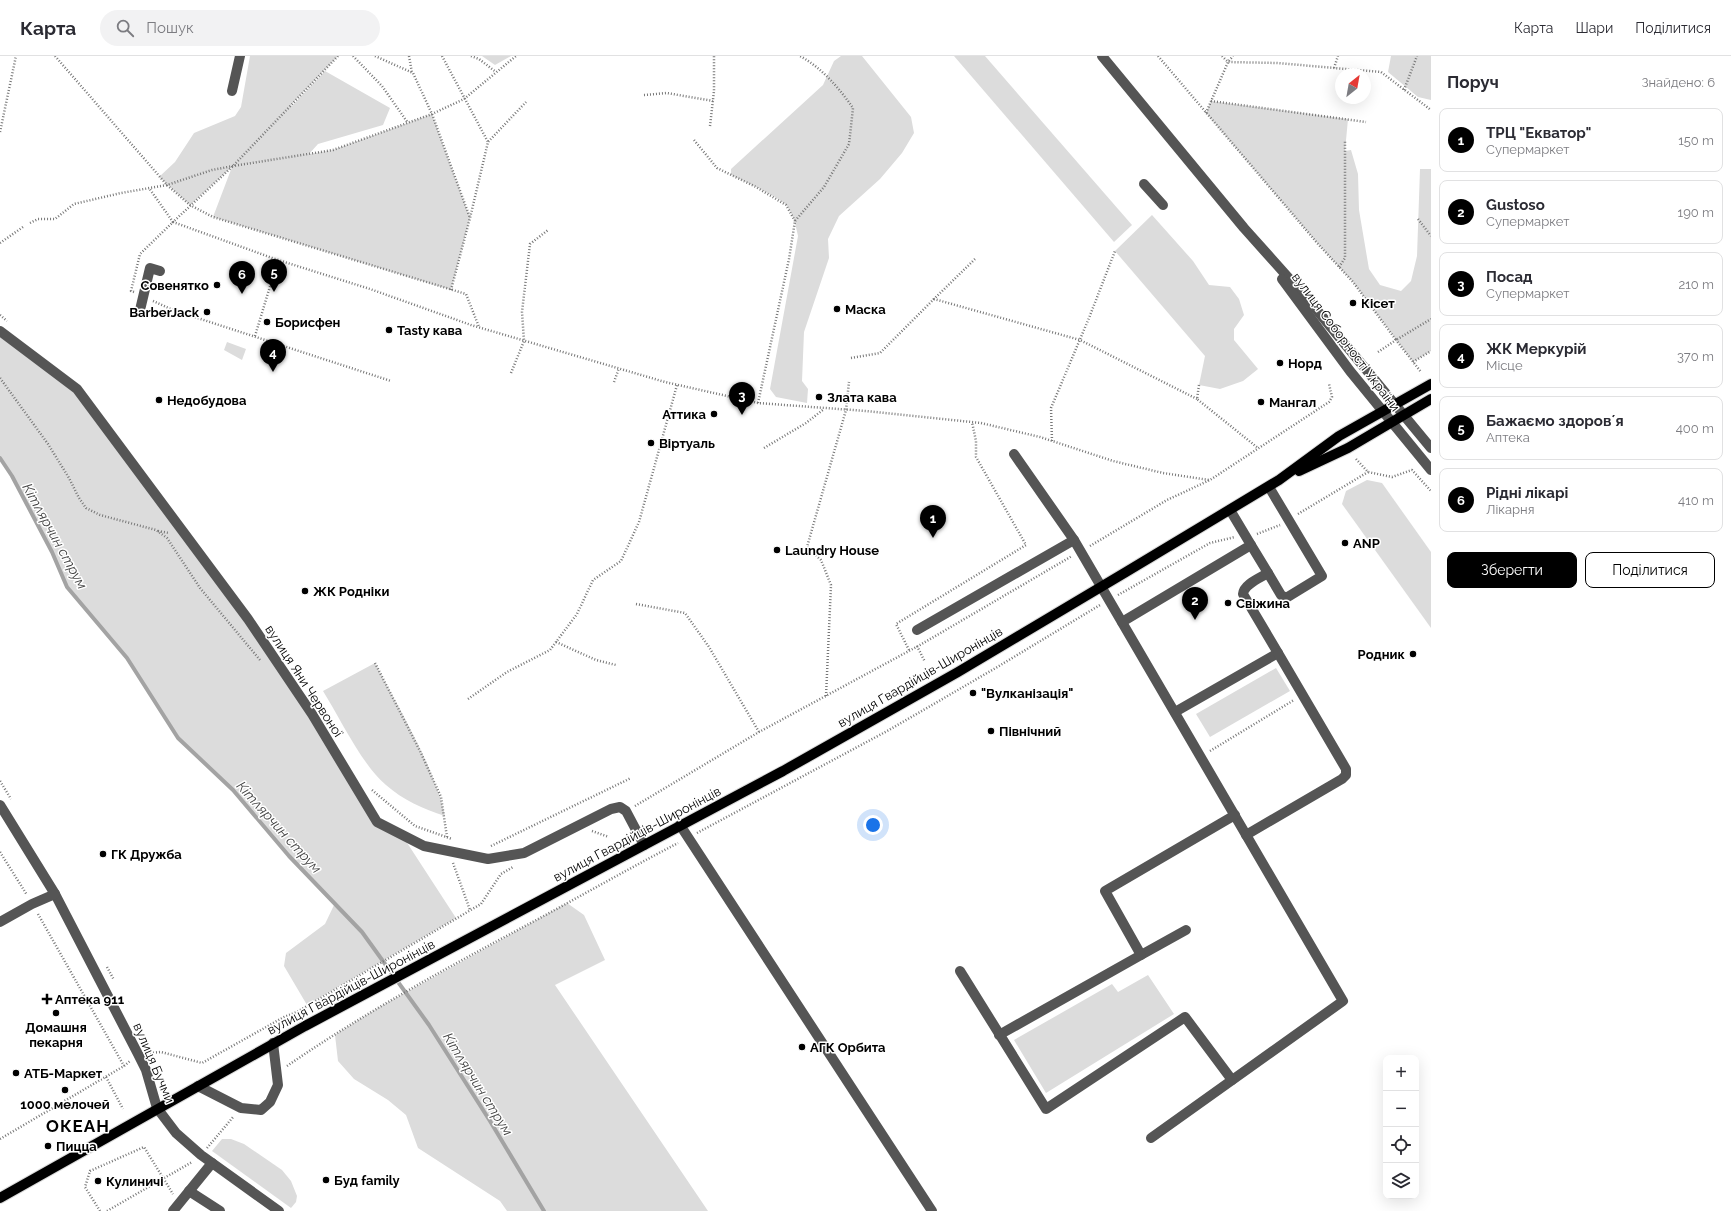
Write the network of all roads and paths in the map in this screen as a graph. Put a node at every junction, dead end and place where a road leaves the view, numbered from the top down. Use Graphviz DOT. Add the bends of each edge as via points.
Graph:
graph roads {
  1 [pos="16,56"];
  2 [pos="55,56"];
  3 [pos="240,56"];
  4 [pos="338,56"];
  5 [pos="353,56"];
  6 [pos="375,56"];
  7 [pos="410,56"];
  8 [pos="442,56"];
  9 [pos="472,56"];
  10 [pos="516,56"];
  11 [pos="714,56"];
  12 [pos="800,56"];
  13 [pos="1102,56"];
  14 [pos="1158,56"];
  15 [pos="1222,56"];
  16 [pos="1233,56"];
  17 [pos="1338,56"];
  18 [pos="1417,56"];
  19 [pos="1228,62"];
  20 [pos="1334,68"];
  21 [pos="496,72"];
  22 [pos="412,73"];
  23 [pos="232,90"];
  24 [pos="1404,90"];
  25 [pos="644,95"];
  26 [pos="464,100"];
  27 [pos="713,101"];
  28 [pos="1211,101"];
  29 [pos="526,102"];
  30 [pos="1431,110"];
  31 [pos="1206,113"];
  32 [pos="432,114"];
  33 [pos="1366,122"];
  34 [pos="408,123"];
  35 [pos="710,126"];
  36 [pos="0,132"];
  37 [pos="694,140"];
  38 [pos="1345,141"];
  39 [pos="488,142"];
  40 [pos="233,166"];
  41 [pos="1144,184"];
  42 [pos="167,185"];
  43 [pos="149,188"];
  44 [pos="190,205"];
  45 [pos="1163,205"];
  46 [pos="470,218"];
  47 [pos="1418,219"];
  48 [pos="795,221"];
  49 [pos="173,222"];
  50 [pos="30,223"];
  51 [pos="23,227"];
  52 [pos="1244,228"];
  53 [pos="548,230"];
  54 [pos="1431,236"];
  55 [pos="0,243"];
  56 [pos="1115,251"];
  57 [pos="975,259"];
  58 [pos="278,260"];
  59 [pos="1339,267"];
  60 [pos="160,271"];
  61 [pos="451,290"];
  62 [pos="143,297"];
  63 [pos="934,299"];
  64 [pos="140,310"];
  65 [pos="0,315"];
  66 [pos="1431,319"];
  67 [pos="11,323"];
  68 [pos="479,328"];
  69 [pos="0,331"];
  70 [pos="255,336"];
  71 [pos="524,340"];
  72 [pos="1080,340"];
  73 [pos="1396,340"];
  74 [pos="1431,351"];
  75 [pos="1378,352"];
  76 [pos="851,358"];
  77 [pos="1413,362"];
  78 [pos="619,368"];
  79 [pos="1421,372"];
  80 [pos="511,373"];
  81 [pos="0,378"];
  82 [pos="391,381"];
  83 [pos="614,382"];
  84 [pos="849,382"];
  85 [pos="1329,384"];
  86 [pos="1431,384"];
  87 [pos="677,385"];
  88 [pos="1199,385"];
  89 [pos="1197,399"];
  90 [pos="1431,399"];
  91 [pos="758,403"];
  92 [pos="1395,404"];
  93 [pos="825,408"];
  94 [pos="846,410"];
  95 [pos="1382,410"];
  96 [pos="1405,415"];
  97 [pos="972,422"];
  98 [pos="1392,423"];
  99 [pos="1052,441"];
  100 [pos="764,448"];
  101 [pos="1258,448"];
  102 [pos="1431,448"];
  103 [pos="1014,454"];
  104 [pos="1356,460"];
  105 [pos="1431,470"];
  106 [pos="1368,472"];
  107 [pos="1210,480"];
  108 [pos="1279,480"];
  109 [pos="1269,487"];
  110 [pos="1431,491"];
  111 [pos="1230,510"];
  112 [pos="1289,520"];
  113 [pos="1245,535"];
  114 [pos="1074,540"];
  115 [pos="1251,545"];
  116 [pos="1081,552"];
  117 [pos="1268,573"];
  118 [pos="1102,587"];
  119 [pos="1109,599"];
  120 [pos="636,604"];
  121 [pos="1122,622"];
  122 [pos="917,630"];
  123 [pos="556,642"];
  124 [pos="917,646"];
  125 [pos="909,650"];
  126 [pos="1278,653"];
  127 [pos="261,661"];
  128 [pos="925,662"];
  129 [pos="375,663"];
  130 [pos="616,666"];
  131 [pos="1302,694"];
  132 [pos="826,696"];
  133 [pos="468,699"];
  134 [pos="1175,712"];
  135 [pos="759,732"];
  136 [pos="1201,757"];
  137 [pos="631,778"];
  138 [pos="368,784"];
  139 [pos="0,805"];
  140 [pos="626,811"];
  141 [pos="1235,815"];
  142 [pos="680,825"];
  143 [pos="594,827"];
  144 [pos="1246,835"];
  145 [pos="447,837"];
  146 [pos="609,837"];
  147 [pos="689,838"];
  148 [pos="454,839"];
  149 [pos="644,845"];
  150 [pos="486,849"];
  151 [pos="448,851"];
  152 [pos="0,852"];
  153 [pos="514,867"];
  154 [pos="55,894"];
  155 [pos="32,904"];
  156 [pos="470,910"];
  157 [pos="0,922"];
  158 [pos="1186,930"];
  159 [pos="1141,955"];
  160 [pos="960,970"];
  161 [pos="297,1012"];
  162 [pos="999,1035"];
  163 [pos="273,1043"];
  164 [pos="124,1066"];
  165 [pos="277,1073"];
  166 [pos="106,1077"];
  167 [pos="1232,1080"];
  168 [pos="198,1086"];
  169 [pos="157,1108"];
  170 [pos="240,1108"];
  171 [pos="123,1109"];
  172 [pos="1151,1138"];
  173 [pos="201,1155"];
  174 [pos="212,1163"];
  175 [pos="163,1179"];
  176 [pos="189,1191"];
  177 [pos="0,1198"];
  178 [pos="100,1211"];
  179 [pos="108,1211"];
  180 [pos="174,1211"];
  181 [pos="220,1211"];
  182 [pos="279,1211"];
  183 [pos="932,1211"];
  1 -- 36 [label="path"];
  2 -- 42 [label="path"];
  3 -- 23 [label="street"];
  4 -- 40 [label="path"];
  5 -- 34 [label="path" via="382,86"];
  6 -- 22 [label="path"];
  7 -- 22 [label="path"];
  8 -- 26 [label="path"];
  9 -- 21 [label="path" via="479,58"];
  10 -- 21 [label="path"];
  11 -- 27 [label="path"];
  12 -- 48 [label="path" via="812,63 842,92 853,108 848,144 824,187"];
  13 -- 52 [label="street, вулиця Соборності України"];
  14 -- 31 [label="path"];
  15 -- 19 [label="path"];
  16 -- 19 [label="path"];
  17 -- 20 [label="path"];
  18 -- 24 [label="path"];
  19 -- 20 [label="path"];
  19 -- 28 [label="path"];
  20 -- 24 [label="path" via="1381,72"];
  21 -- 26 [label="path"];
  22 -- 32 [label="path"];
  24 -- 30 [label="path"];
  25 -- 27 [label="path" via="667,93"];
  26 -- 32 [label="path"];
  26 -- 39 [label="path"];
  27 -- 35 [label="path"];
  28 -- 31 [label="path"];
  28 -- 33 [label="path"];
  29 -- 39 [label="path"];
  31 -- 59 [label="path"];
  32 -- 34 [label="path"];
  32 -- 46 [label="path"];
  34 -- 40 [label="path" via="333,150"];
  37 -- 48 [label="path" via="717,168 786,205"];
  38 -- 59 [label="path" via="1345,258"];
  39 -- 46 [label="path"];
  40 -- 42 [label="path"];
  40 -- 44 [label="path"];
  41 -- 45 [label="street"];
  42 -- 43 [label="path"];
  42 -- 44 [label="path"];
  43 -- 49 [label="path"];
  43 -- 50 [label="path" via="74,204 55,219 38,219"];
  44 -- 49 [label="path"];
  44 -- 61 [label="path" via="213,216"];
  46 -- 61 [label="path"];
  47 -- 54 [label="path"];
  48 -- 91 [label="path"];
  49 -- 58 [label="path"];
  49 -- 62 [label="path" via="140,254 131,291"];
  51 -- 55 [label="path"];
  52 -- 92 [label="street, вулиця Соборності України" via="1311,303"];
  52 -- 95 [label="street, вулиця Соборності України"];
  53 -- 71 [label="path" via="530,244 522,312"];
  56 -- 72 [label="path"];
  57 -- 63 [label="path"];
  58 -- 68 [label="path"];
  58 -- 70 [label="path"];
  59 -- 73 [label="path"];
  60 -- 62 [label="street" via="150,268"];
  61 -- 68 [label="path" via="466,294"];
  62 -- 64 [label="street"];
  62 -- 70 [label="path" via="173,310"];
  63 -- 72 [label="path"];
  63 -- 76 [label="path" via="880,352"];
  65 -- 67 [label="path"];
  66 -- 73 [label="path"];
  68 -- 71 [label="path"];
  69 -- 151 [label="street, вулиця Яни Червоної" via="77,389 248,619 312,714 377,822 424,846"];
  70 -- 82 [label="path"];
  71 -- 78 [label="path"];
  71 -- 80 [label="path"];
  72 -- 89 [label="path"];
  72 -- 99 [label="path" via="1051,408"];
  73 -- 75 [label="path"];
  73 -- 77 [label="path"];
  74 -- 77 [label="path"];
  77 -- 79 [label="path"];
  78 -- 83 [label="path"];
  78 -- 87 [label="path"];
  81 -- 127 [label="path" via="48,444 86,508 100,515 156,530 167,538 200,588"];
  84 -- 94 [label="path"];
  85 -- 101 [label="path" via="1332,397 1329,402"];
  86 -- 92 [label="main road, вулиця Гвардійців-Широнінців"];
  87 -- 91 [label="path"];
  87 -- 123 [label="path" via="639,522 621,561 592,580 577,614"];
  88 -- 89 [label="path"];
  89 -- 101 [label="path"];
  90 -- 96 [label="main road, вулиця Гвардійців-Широнінців"];
  91 -- 93 [label="path"];
  92 -- 95 [label="main road, вулиця Гвардійців-Широнінців"];
  92 -- 96 [label="street, вулиця Соборності України"];
  93 -- 94 [label="path"];
  93 -- 100 [label="path" via="806,423"];
  94 -- 97 [label="path"];
  94 -- 132 [label="path" via="807,547 821,560 832,585"];
  95 -- 98 [label="street, вулиця Соборності України"];
  95 -- 108 [label="main road, вулиця Гвардійців-Широнінців" via="1339,436"];
  96 -- 98 [label="main road, вулиця Гвардійців-Широнінців"];
  96 -- 102 [label="street, вулиця Соборності України"];
  97 -- 99 [label="path"];
  97 -- 125 [label="path" via="976,457 1026,545 896,624"];
  98 -- 105 [label="street, вулиця Соборності України"];
  98 -- 108 [label="main road, вулиця Гвардійців-Широнінців" via="1348,448"];
  99 -- 107 [label="path" via="1163,473"];
  101 -- 107 [label="path"];
  103 -- 114 [label="street"];
  104 -- 106 [label="path"];
  106 -- 110 [label="path" via="1392,477 1412,470"];
  106 -- 112 [label="path"];
  107 -- 116 [label="path" via="1167,500"];
  108 -- 109 [label="main road, вулиця Гвардійців-Широнінців"];
  109 -- 111 [label="main road, вулиця Гвардійців-Широнінців"];
  109 -- 112 [label="street"];
  111 -- 113 [label="street"];
  111 -- 118 [label="main road, вулиця Гвардійців-Широнінців"];
  112 -- 113 [label="path" via="1259,534"];
  112 -- 117 [label="street" via="1322,576 1286,598"];
  113 -- 115 [label="street"];
  113 -- 119 [label="path" via="1210,543"];
  114 -- 116 [label="street"];
  114 -- 122 [label="street"];
  115 -- 117 [label="street"];
  115 -- 121 [label="street"];
  116 -- 118 [label="street"];
  116 -- 124 [label="path"];
  117 -- 126 [label="street" via="1247,586 1243,594"];
  118 -- 119 [label="street"];
  118 -- 142 [label="main road, вулиця Гвардійців-Широнінців" via="783,771"];
  119 -- 121 [label="street"];
  119 -- 147 [label="path" via="889,730"];
  120 -- 135 [label="path" via="686,613"];
  121 -- 134 [label="street"];
  123 -- 130 [label="path"];
  123 -- 133 [label="path" via="550,650 507,672"];
  124 -- 125 [label="path"];
  124 -- 128 [label="path"];
  125 -- 132 [label="path"];
  126 -- 131 [label="street"];
  126 -- 134 [label="street"];
  129 -- 145 [label="path" via="441,797"];
  131 -- 136 [label="path"];
  131 -- 144 [label="street" via="1346,769 1346,775"];
  132 -- 135 [label="path"];
  134 -- 136 [label="street"];
  135 -- 140 [label="path"];
  136 -- 141 [label="street"];
  137 -- 150 [label="path"];
  138 -- 145 [label="path" via="415,826"];
  139 -- 154 [label="street, вулиця Бучми"];
  140 -- 149 [label="street"];
  140 -- 151 [label="street, вулиця Яни Червоної" via="620,807 611,809 524,853 488,859"];
  141 -- 144 [label="street"];
  141 -- 159 [label="street" via="1105,891"];
  142 -- 147 [label="street"];
  142 -- 149 [label="main road, вулиця Гвардійців-Широнінців"];
  143 -- 146 [label="path" via="588,830"];
  144 -- 167 [label="street" via="1342,1001"];
  145 -- 148 [label="path"];
  145 -- 151 [label="path"];
  147 -- 165 [label="path" via="492,944"];
  147 -- 183 [label="street"];
  149 -- 163 [label="main road, вулиця Гвардійців-Широнінців"];
  151 -- 156 [label="path"];
  152 -- 155 [label="path"];
  153 -- 156 [label="path" via="501,874 481,904"];
  154 -- 155 [label="street"];
  154 -- 169 [label="street, вулиця Бучми" via="146,1070"];
  155 -- 157 [label="street"];
  155 -- 164 [label="path"];
  156 -- 161 [label="path"];
  158 -- 159 [label="street"];
  159 -- 162 [label="street"];
  160 -- 162 [label="street"];
  162 -- 167 [label="street" via="1046,1109 1185,1017"];
  163 -- 165 [label="street"];
  163 -- 168 [label="main road, вулиця Гвардійців-Широнінців"];
  165 -- 170 [label="street" via="278,1085 270,1102 260,1110"];
  166 -- 171 [label="path"];
  167 -- 172 [label="street"];
  168 -- 169 [label="main road, вулиця Гвардійців-Широнінців"];
  168 -- 170 [label="street"];
  169 -- 173 [label="street, вулиця Бучми" via="176,1134"];
  169 -- 177 [label="main road, вулиця Гвардійців-Широнінців"];
  170 -- 173 [label="path"];
  173 -- 174 [label="street, вулиця Бучми"];
  173 -- 175 [label="path"];
  174 -- 176 [label="street"];
  174 -- 182 [label="street, вулиця Бучми"];
  175 -- 178 [label="path" via="144,1147 90,1171 85,1187"];
  175 -- 179 [label="path"];
  176 -- 180 [label="street"];
  176 -- 181 [label="street"];
}
